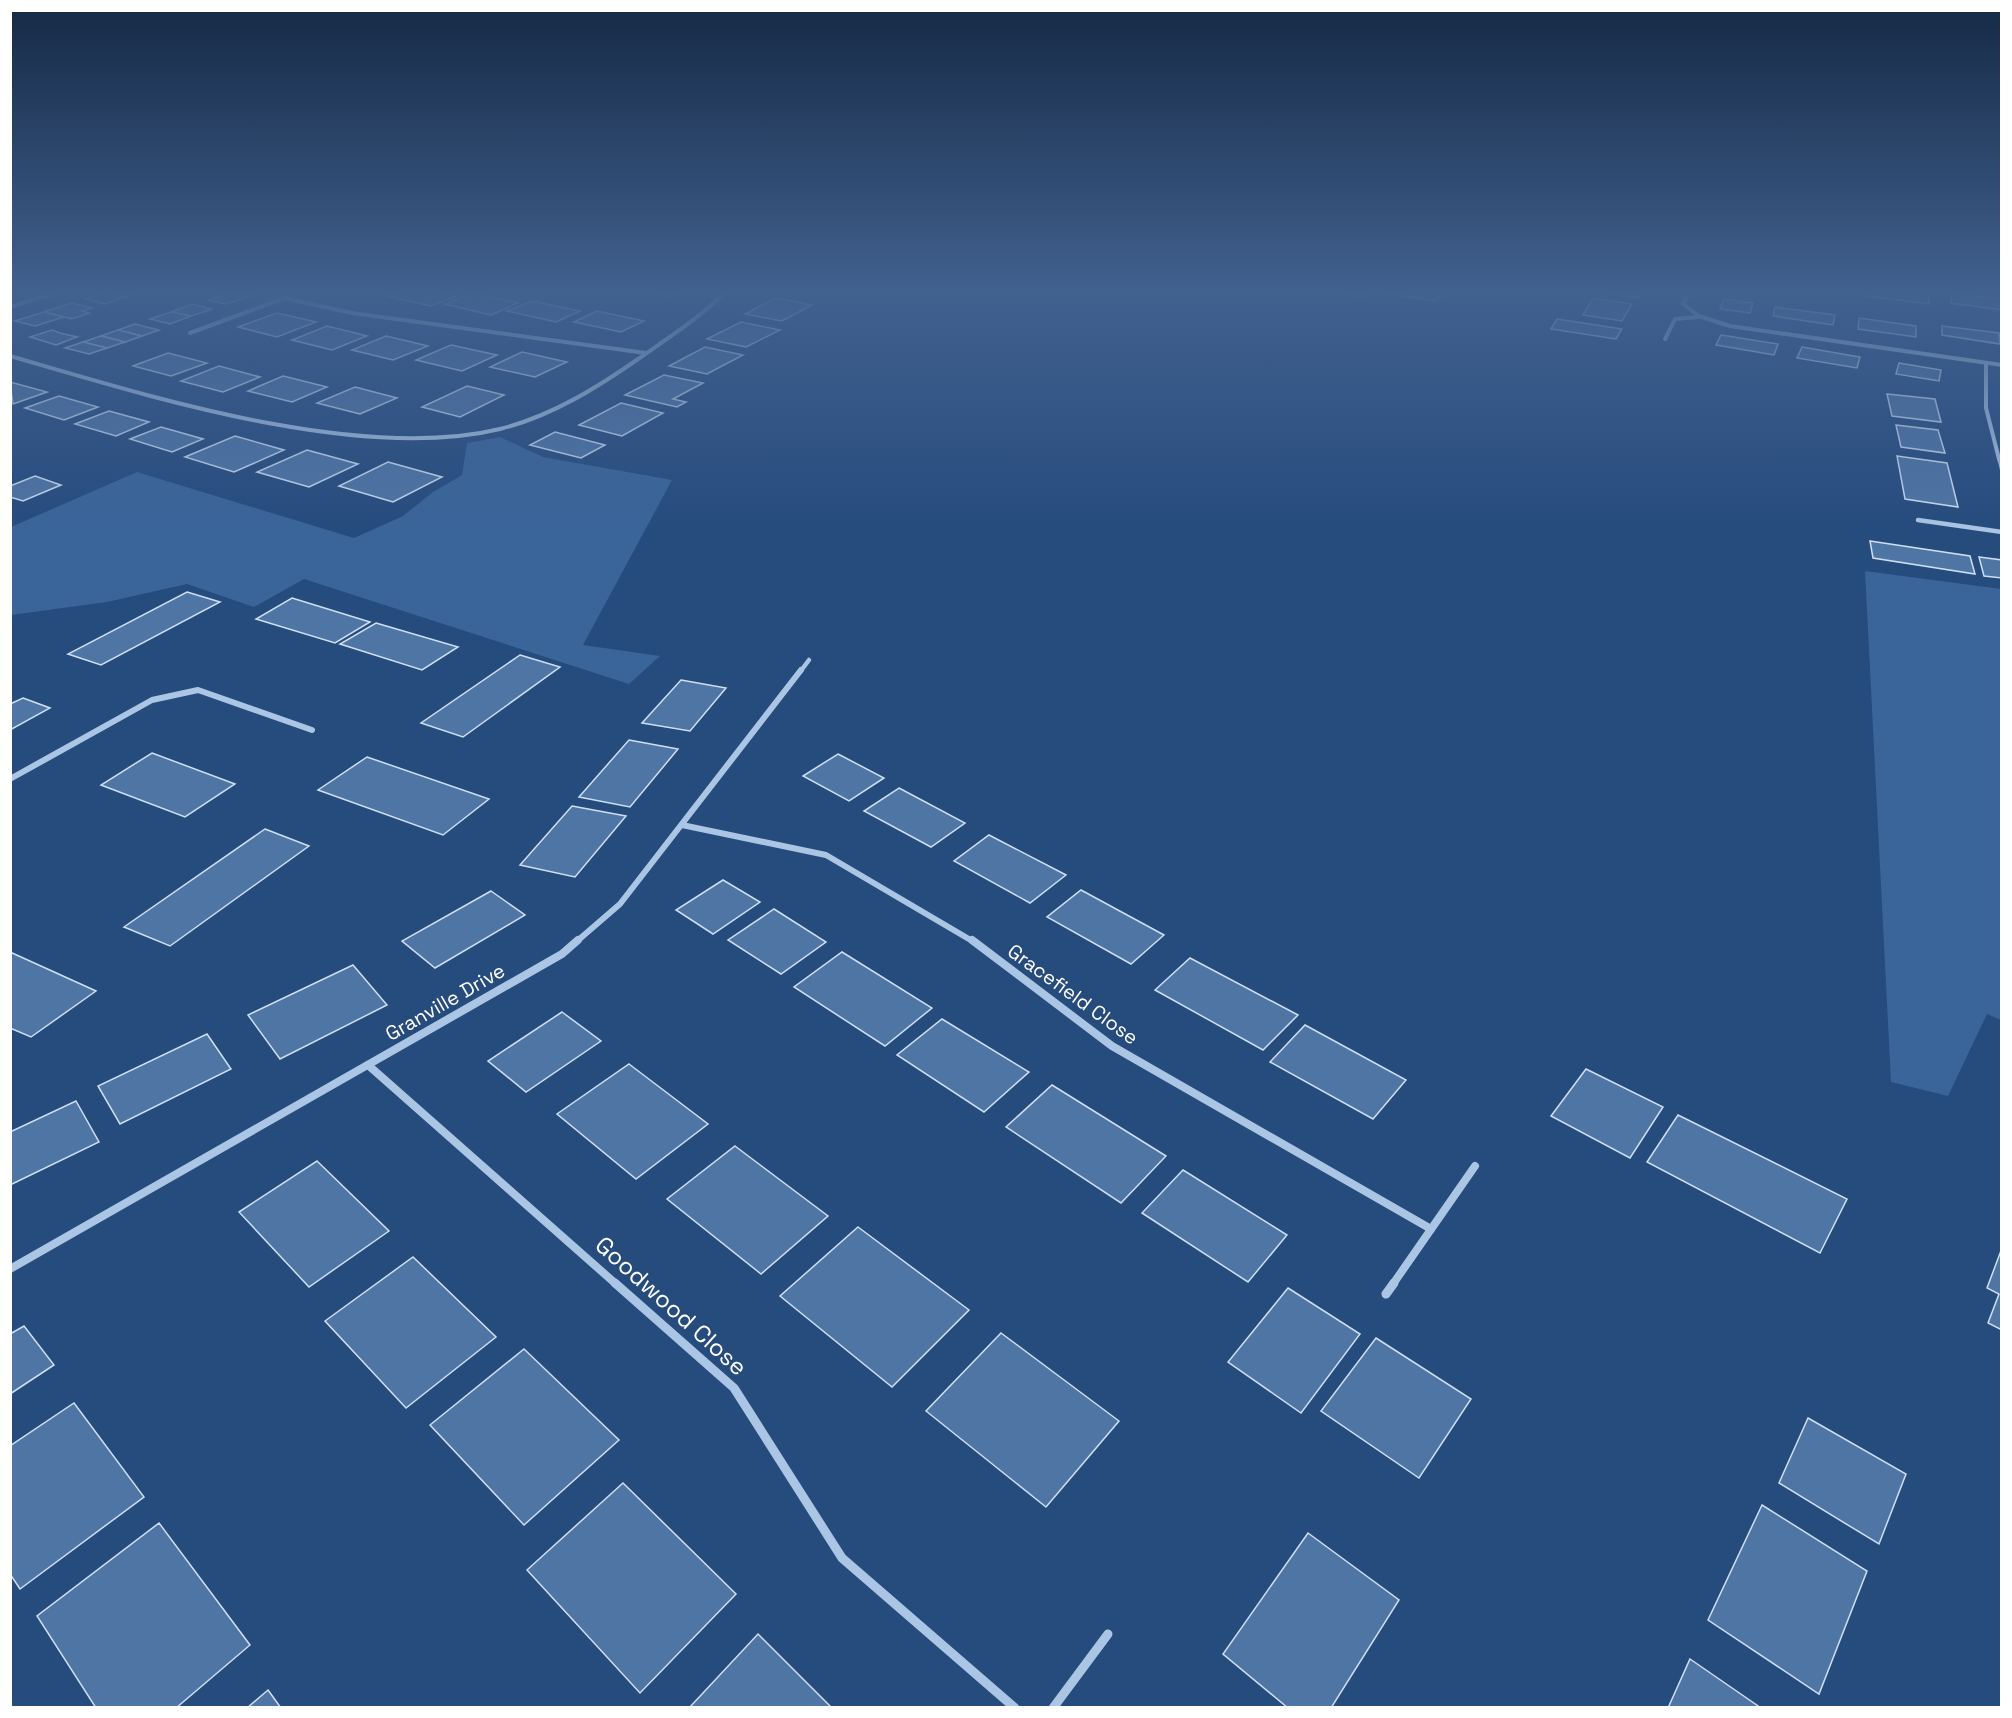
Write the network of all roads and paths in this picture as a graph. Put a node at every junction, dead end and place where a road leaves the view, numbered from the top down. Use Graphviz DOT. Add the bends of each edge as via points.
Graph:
graph roads {
  1 [pos="59,370"];
  2 [pos="619,370"];
  3 [pos="1986,370"];
  4 [pos="2000,458"];
  5 [pos="2001,469"];
  6 [pos="1918,520"];
  7 [pos="2001,532"];
  8 [pos="809,660"];
  9 [pos="312,730"];
  10 [pos="10,778"];
  11 [pos="682,825"];
  12 [pos="368,1065"];
  13 [pos="1475,1166"];
  14 [pos="1431,1229"];
  15 [pos="10,1269"];
  16 [pos="1386,1294"];
  17 [pos="1108,1634"];
  18 [pos="1015,1707"];
  19 [pos="1053,1707"];
  1 -- 2 [label="street" via="181,405 293,426 418,439 470,434 526,421"];
  3 -- 4 [label="street" via="1986,408"];
  4 -- 5 [label="street"];
  6 -- 7 [label="street"];
  8 -- 11 [label="street, Granville Drive"];
  9 -- 10 [label="street" via="198,690 152,700"];
  11 -- 12 [label="street, Granville Drive" via="620,904 562,954"];
  11 -- 14 [label="street, Gracefield Close" via="826,855 972,940 1112,1046"];
  12 -- 15 [label="street, Granville Drive"];
  12 -- 18 [label="street, Goodwood Close" via="734,1388 842,1558"];
  13 -- 14 [label="street"];
  14 -- 16 [label="street"];
  17 -- 19 [label="street"];
}
